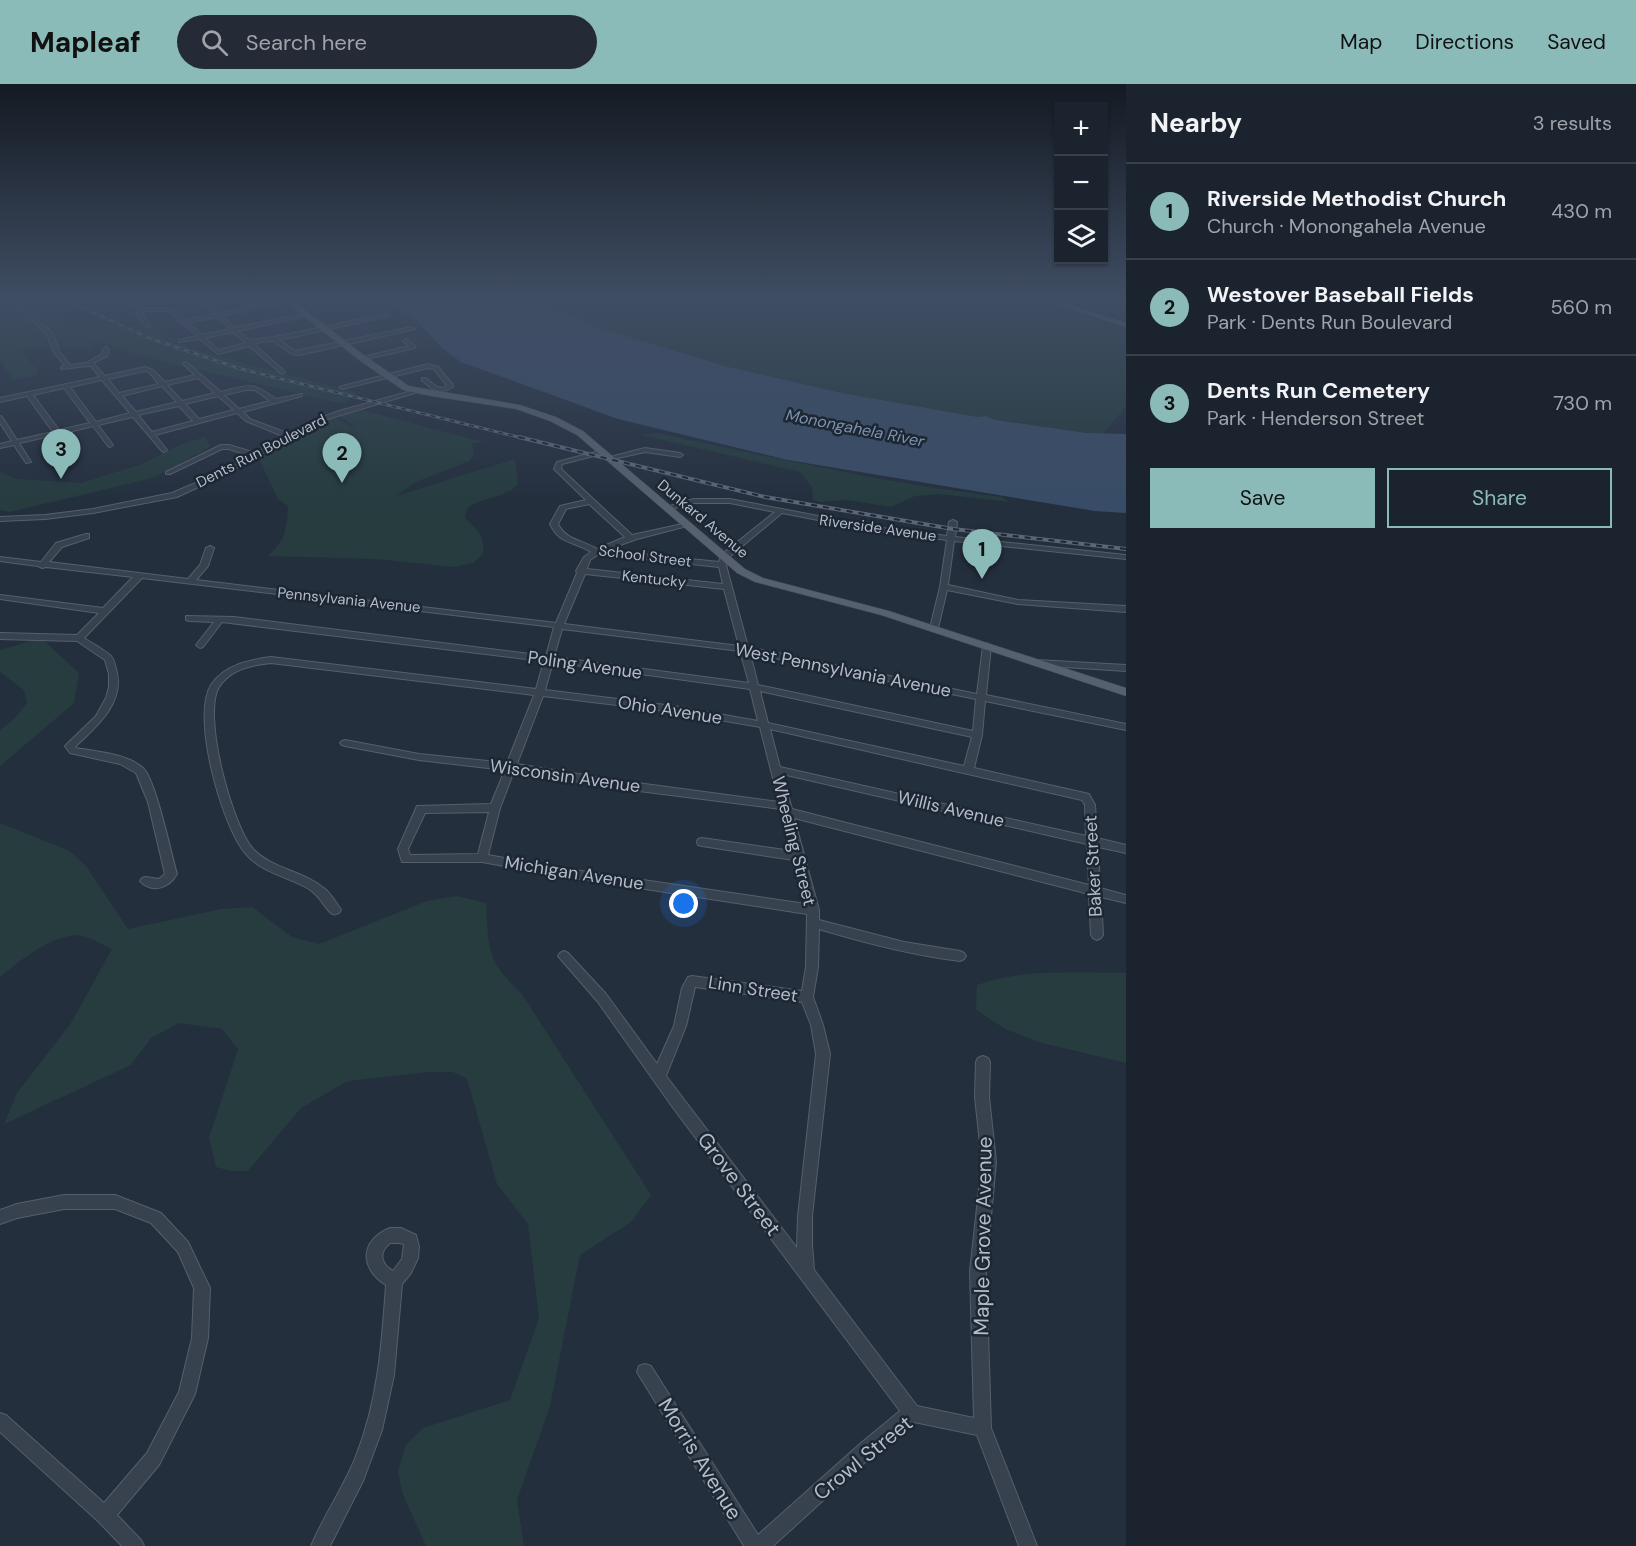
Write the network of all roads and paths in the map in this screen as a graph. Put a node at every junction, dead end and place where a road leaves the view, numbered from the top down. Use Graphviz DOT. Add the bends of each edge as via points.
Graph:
graph roads {
  1 [pos="65,365"];
  2 [pos="79,365"];
  3 [pos="93,365"];
  4 [pos="187,365"];
  5 [pos="274,365"];
  6 [pos="373,365"];
  7 [pos="282,372"];
  8 [pos="388,375"];
  9 [pos="200,376"];
  10 [pos="102,378"];
  11 [pos="424,380"];
  12 [pos="164,385"];
  13 [pos="66,386"];
  14 [pos="342,387"];
  15 [pos="415,392"];
  16 [pos="437,393"];
  17 [pos="29,394"];
  18 [pos="220,394"];
  19 [pos="117,395"];
  20 [pos="300,395"];
  21 [pos="0,400"];
  22 [pos="276,402"];
  23 [pos="180,403"];
  24 [pos="237,412"];
  25 [pos="133,414"];
  26 [pos="0,418"];
  27 [pos="198,422"];
  28 [pos="94,424"];
  29 [pos="56,432"];
  30 [pos="150,434"];
  31 [pos="291,437"];
  32 [pos="14,443"];
  33 [pos="110,445"];
  34 [pos="0,446"];
  35 [pos="164,450"];
  36 [pos="70,452"];
  37 [pos="256,455"];
  38 [pos="606,455"];
  39 [pos="680,455"];
  40 [pos="28,462"];
  41 [pos="168,473"];
  42 [pos="591,501"];
  43 [pos="667,508"];
  44 [pos="780,511"];
  45 [pos="0,519"];
  46 [pos="953,522"];
  47 [pos="687,525"];
  48 [pos="86,536"];
  49 [pos="951,538"];
  50 [pos="631,539"];
  51 [pos="210,548"];
  52 [pos="595,551"];
  53 [pos="1126,557"];
  54 [pos="0,560"];
  55 [pos="723,561"];
  56 [pos="42,566"];
  57 [pos="580,571"];
  58 [pos="140,575"];
  59 [pos="189,582"];
  60 [pos="728,587"];
  61 [pos="944,587"];
  62 [pos="0,597"];
  63 [pos="1126,609"];
  64 [pos="105,611"];
  65 [pos="189,618"];
  66 [pos="220,619"];
  67 [pos="558,627"];
  68 [pos="934,628"];
  69 [pos="0,636"];
  70 [pos="79,638"];
  71 [pos="200,645"];
  72 [pos="987,646"];
  73 [pos="744,649"];
  74 [pos="548,660"];
  75 [pos="1037,663"];
  76 [pos="1126,668"];
  77 [pos="754,687"];
  78 [pos="540,692"];
  79 [pos="1126,692"];
  80 [pos="980,698"];
  81 [pos="765,725"];
  82 [pos="1126,727"];
  83 [pos="977,735"];
  84 [pos="345,743"];
  85 [pos="512,767"];
  86 [pos="776,769"];
  87 [pos="968,771"];
  88 [pos="1085,797"];
  89 [pos="495,808"];
  90 [pos="786,809"];
  91 [pos="702,842"];
  92 [pos="1092,843"];
  93 [pos="1126,849"];
  94 [pos="798,856"];
  95 [pos="482,858"];
  96 [pos="146,881"];
  97 [pos="1094,892"];
  98 [pos="1126,899"];
  99 [pos="335,910"];
  100 [pos="813,916"];
  101 [pos="1097,935"];
  102 [pos="564,956"];
  103 [pos="960,956"];
  104 [pos="807,997"];
  105 [pos="983,1062"];
  106 [pos="659,1076"];
  107 [pos="0,1217"];
  108 [pos="806,1272"];
  109 [pos="394,1281"];
  110 [pos="645,1372"];
  111 [pos="912,1413"];
  112 [pos="0,1421"];
  113 [pos="983,1428"];
  114 [pos="105,1516"];
  115 [pos="135,1546"];
  116 [pos="320,1546"];
  117 [pos="756,1546"];
  118 [pos="1028,1546"];
  1 -- 2 [label="street"];
  3 -- 10 [label="street"];
  4 -- 9 [label="street"];
  5 -- 7 [label="street"];
  6 -- 8 [label="main road"];
  8 -- 14 [label="street"];
  8 -- 15 [label="main road"];
  8 -- 16 [label="street" via="428,366 436,368 451,383"];
  9 -- 12 [label="street"];
  9 -- 18 [label="street"];
  10 -- 12 [label="street" via="145,369"];
  10 -- 13 [label="street"];
  10 -- 19 [label="street"];
  11 -- 16 [label="street"];
  12 -- 19 [label="street"];
  12 -- 23 [label="street"];
  13 -- 17 [label="street"];
  13 -- 28 [label="street"];
  15 -- 16 [label="main road, Dunkard Avenue"];
  15 -- 31 [label="street, Dents Run Boulevard" via="341,412"];
  16 -- 38 [label="main road, Dunkard Avenue" via="534,412 569,426"];
  17 -- 21 [label="street"];
  17 -- 29 [label="street"];
  18 -- 22 [label="street" via="252,387"];
  18 -- 23 [label="street"];
  18 -- 24 [label="street"];
  19 -- 25 [label="street"];
  20 -- 22 [label="street"];
  22 -- 24 [label="street"];
  23 -- 25 [label="street"];
  23 -- 27 [label="street"];
  24 -- 27 [label="street"];
  24 -- 31 [label="street"];
  25 -- 28 [label="street"];
  25 -- 30 [label="street"];
  26 -- 32 [label="street"];
  27 -- 30 [label="street"];
  28 -- 29 [label="street"];
  28 -- 33 [label="street"];
  29 -- 32 [label="street"];
  29 -- 36 [label="street"];
  30 -- 35 [label="street"];
  31 -- 37 [label="street, Dents Run Boulevard"];
  32 -- 34 [label="street"];
  32 -- 40 [label="street"];
  37 -- 41 [label="street" via="221,447"];
  37 -- 45 [label="street, Dents Run Boulevard" via="174,495 93,511"];
  38 -- 39 [label="street" via="652,450"];
  38 -- 42 [label="street" via="565,460 556,466"];
  38 -- 43 [label="main road, Dunkard Avenue"];
  42 -- 50 [label="street"];
  42 -- 52 [label="street, School Street" via="563,508 554,524 566,539"];
  43 -- 44 [label="street, Riverside Avenue" via="713,500"];
  43 -- 47 [label="main road, Dunkard Avenue"];
  44 -- 49 [label="street, Riverside Avenue"];
  44 -- 55 [label="street"];
  46 -- 49 [label="street"];
  47 -- 50 [label="street"];
  47 -- 55 [label="main road, Dunkard Avenue"];
  48 -- 56 [label="street" via="59,545"];
  49 -- 53 [label="street, Riverside Avenue"];
  49 -- 61 [label="street"];
  50 -- 52 [label="street"];
  51 -- 59 [label="street" via="204,566"];
  52 -- 55 [label="street, School Street"];
  52 -- 57 [label="street"];
  54 -- 56 [label="street"];
  55 -- 60 [label="street, Wheeling Street"];
  55 -- 68 [label="main road, Dunkard Avenue" via="759,580"];
  56 -- 58 [label="street"];
  57 -- 60 [label="street, Kentucky"];
  57 -- 67 [label="street"];
  58 -- 59 [label="street, Pennsylvania Avenue"];
  58 -- 64 [label="street"];
  59 -- 67 [label="street, Pennsylvania Avenue"];
  60 -- 73 [label="street, Wheeling Street"];
  61 -- 63 [label="street" via="1018,602"];
  61 -- 68 [label="street"];
  62 -- 64 [label="street"];
  64 -- 70 [label="street"];
  65 -- 66 [label="street, Poling Avenue"];
  66 -- 71 [label="street"];
  66 -- 74 [label="street, Poling Avenue"];
  67 -- 73 [label="street, West Pennsylvania Avenue"];
  67 -- 74 [label="street"];
  68 -- 72 [label="main road, Dunkard Avenue"];
  69 -- 70 [label="street"];
  70 -- 96 [label="street" via="109,659 115,683 102,716 70,746 73,751 115,758 140,771 153,802 171,874 163,883"];
  72 -- 75 [label="main road, Dunkard Avenue"];
  72 -- 80 [label="street"];
  73 -- 77 [label="street, Wheeling Street"];
  73 -- 80 [label="street, West Pennsylvania Avenue"];
  74 -- 77 [label="street, Poling Avenue"];
  74 -- 78 [label="street"];
  75 -- 76 [label="street"];
  75 -- 79 [label="main road, Dunkard Avenue"];
  77 -- 81 [label="street, Wheeling Street"];
  77 -- 83 [label="street, Poling Avenue"];
  78 -- 81 [label="street, Ohio Avenue"];
  78 -- 85 [label="street"];
  78 -- 99 [label="street, Ohio Avenue" via="271,660 236,667 222,679 211,694 209,709 217,771 229,814 249,851 280,873 321,892"];
  80 -- 82 [label="street, West Pennsylvania Avenue"];
  80 -- 83 [label="street"];
  81 -- 86 [label="street, Wheeling Street"];
  81 -- 87 [label="street, Ohio Avenue"];
  83 -- 87 [label="street"];
  84 -- 85 [label="street, Wisconsin Avenue" via="418,757"];
  85 -- 89 [label="street"];
  85 -- 90 [label="street, Wisconsin Avenue"];
  86 -- 90 [label="street, Wheeling Street"];
  86 -- 92 [label="street, Willis Avenue"];
  87 -- 88 [label="street, Ohio Avenue"];
  88 -- 92 [label="street, Baker Street" via="1090,805"];
  89 -- 95 [label="street"];
  89 -- 95 [label="street, Michigan Avenue" via="421,809 403,849 406,859"];
  90 -- 94 [label="street, Wheeling Street"];
  90 -- 97 [label="street, Wisconsin Avenue"];
  91 -- 94 [label="street"];
  92 -- 93 [label="street, Willis Avenue"];
  92 -- 97 [label="street, Baker Street"];
  94 -- 100 [label="street, Wheeling Street"];
  95 -- 100 [label="street, Michigan Avenue"];
  97 -- 98 [label="street, Wisconsin Avenue"];
  97 -- 101 [label="street, Baker Street"];
  100 -- 103 [label="street, Michigan Avenue" via="863,938 925,953"];
  100 -- 104 [label="street, Wheeling Street"];
  102 -- 106 [label="street, Grove Street" via="602,998"];
  104 -- 106 [label="street, Linn Street" via="692,981 680,1026"];
  104 -- 108 [label="street, Wheeling Street" via="823,1054 805,1216"];
  105 -- 113 [label="street, Maple Grove Avenue" via="982,1097 989,1162 978,1271"];
  106 -- 108 [label="street, Grove Street"];
  107 -- 114 [label="street" via="64,1202 115,1202 156,1218 183,1247 202,1288 200,1338 187,1394 153,1460"];
  108 -- 111 [label="street, Grove Street"];
  109 -- 116 [label="street" via="386,1376 374,1430 347,1496"];
  110 -- 117 [label="street, Morris Avenue"];
  111 -- 113 [label="street, Crowl Street"];
  111 -- 117 [label="street, Crowl Street"];
  112 -- 114 [label="street"];
  113 -- 118 [label="street, Maple Grove Avenue"];
  114 -- 115 [label="street"];
}
